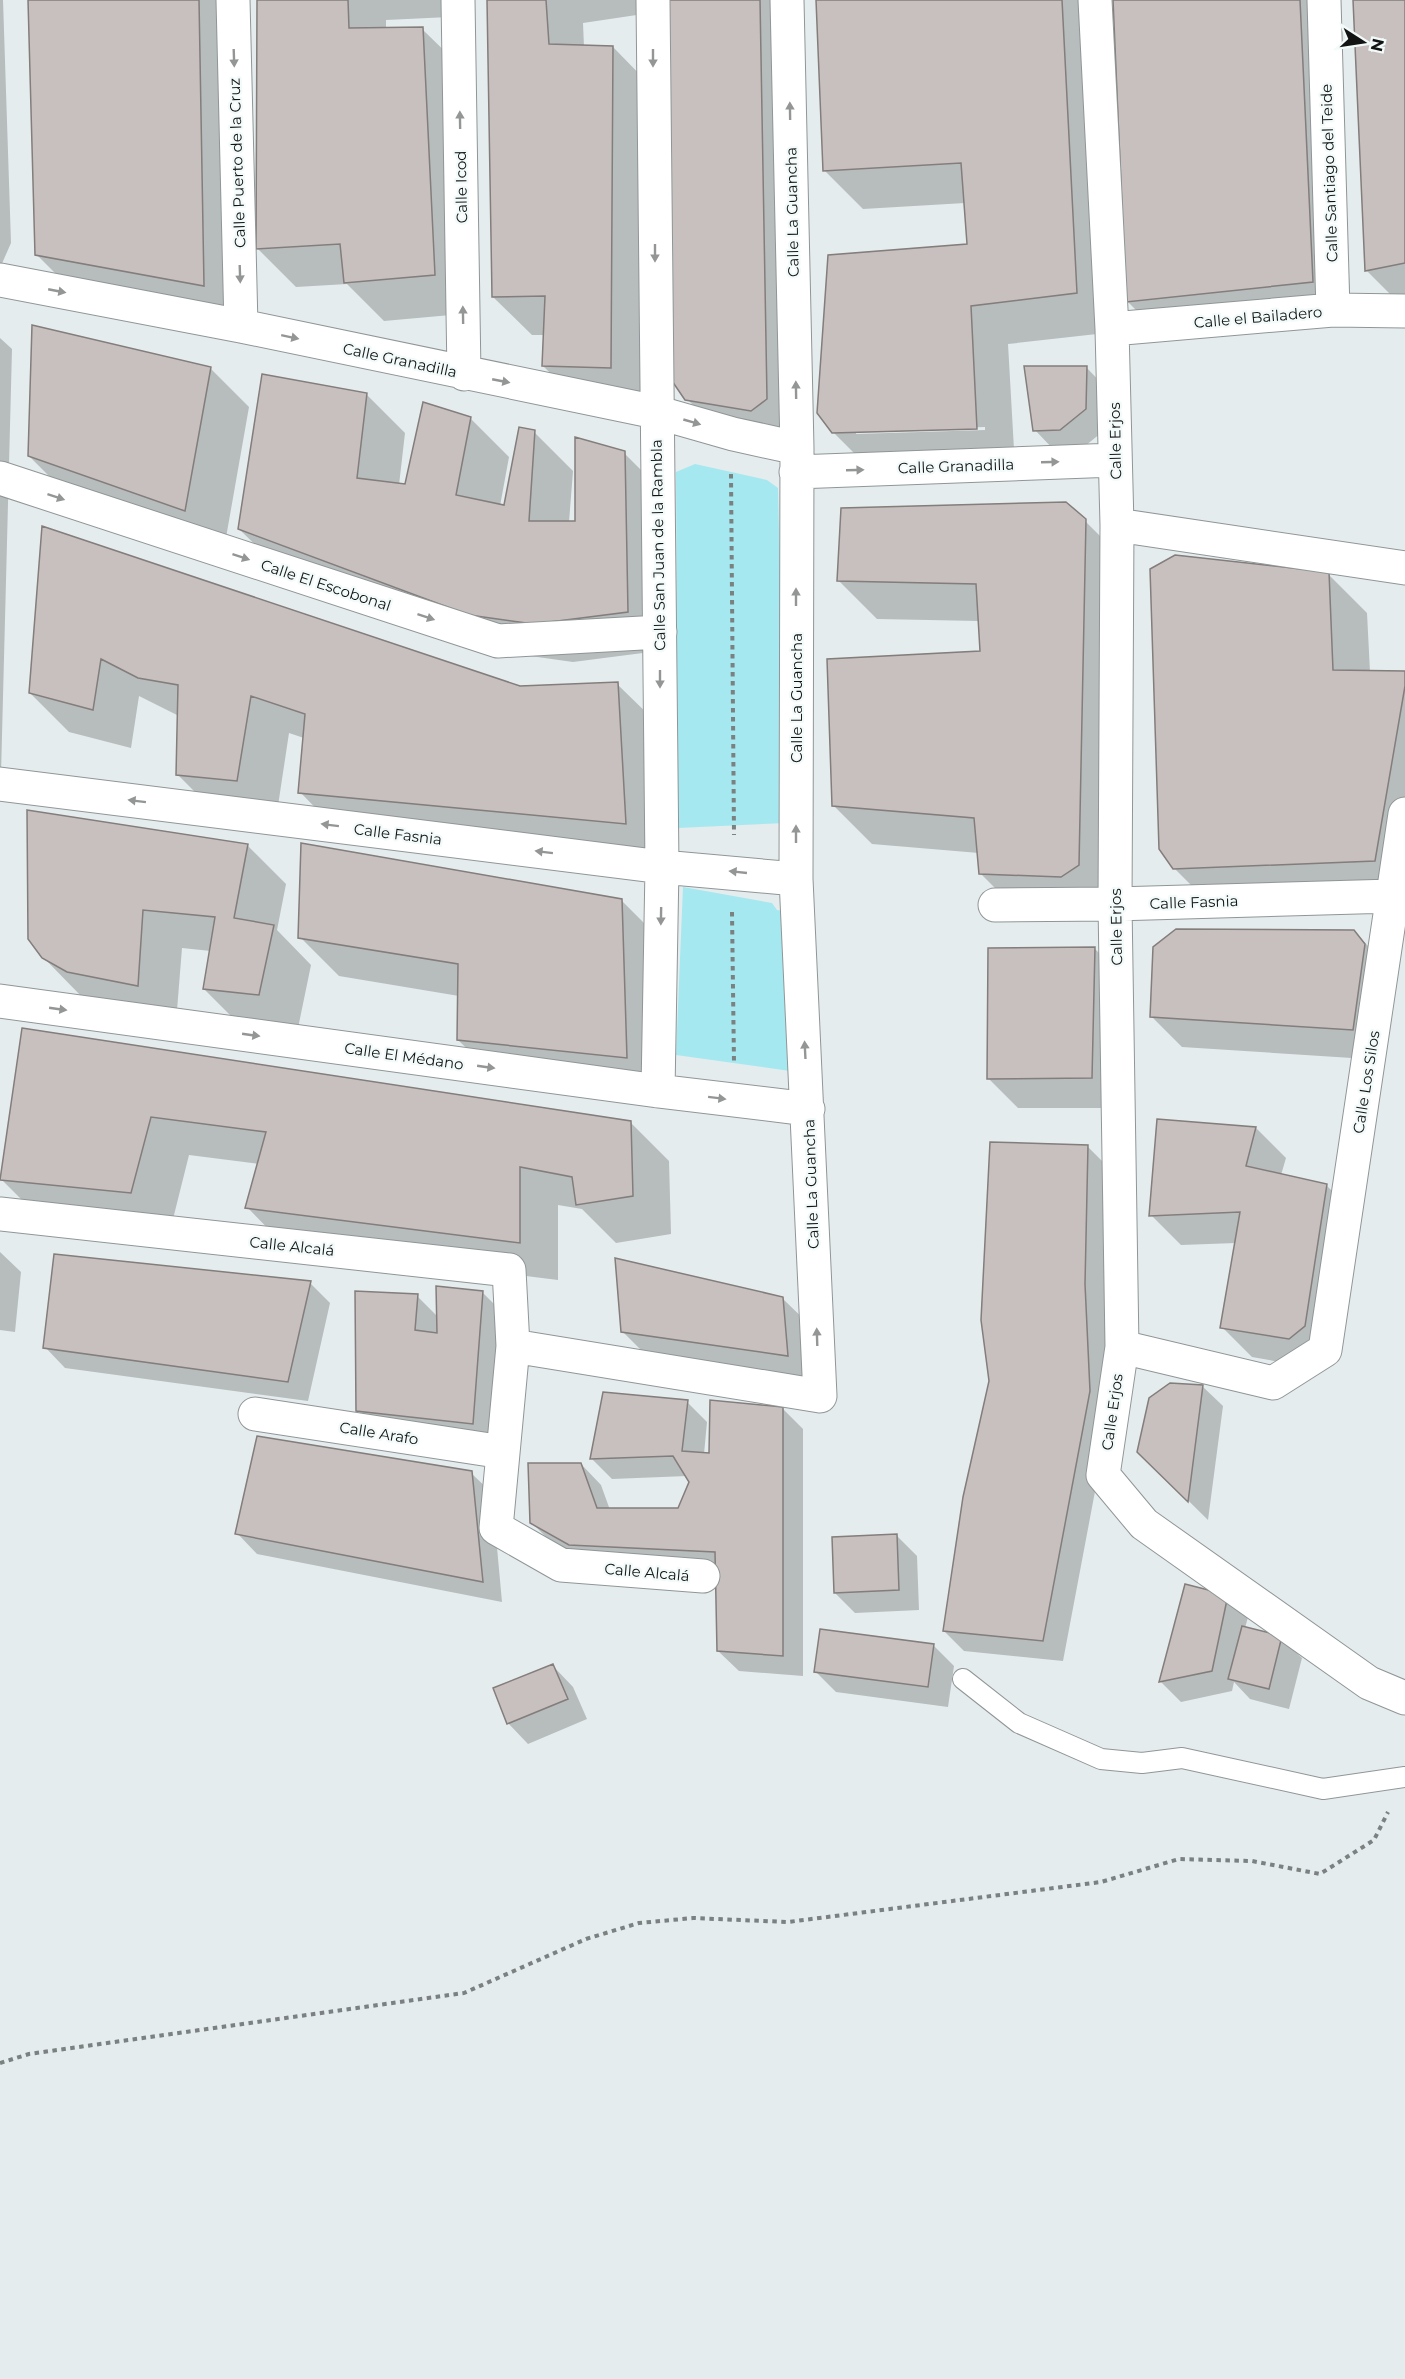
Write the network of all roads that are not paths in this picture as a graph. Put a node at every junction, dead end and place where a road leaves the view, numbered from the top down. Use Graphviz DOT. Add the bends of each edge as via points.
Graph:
graph roads {
  1 [pos="233,0"];
  2 [pos="458,0"];
  3 [pos="653,0"];
  4 [pos="788,0"];
  5 [pos="1095,0"];
  6 [pos="1324,0"];
  7 [pos="0,280"];
  8 [pos="1333,310"];
  9 [pos="1405,311"];
  10 [pos="242,326"];
  11 [pos="1112,329"];
  12 [pos="464,374"];
  13 [pos="656,412"];
  14 [pos="797,460"];
  15 [pos="1115,460"];
  16 [pos="0,478"];
  17 [pos="1117,525"];
  18 [pos="1405,568"];
  19 [pos="660,632"];
  20 [pos="0,784"];
  21 [pos="1405,814"];
  22 [pos="662,867"];
  23 [pos="796,879"];
  24 [pos="1393,896"];
  25 [pos="1115,904"];
  26 [pos="995,905"];
  27 [pos="0,1001"];
  28 [pos="658,1091"];
  29 [pos="808,1109"];
  30 [pos="0,1214"];
  31 [pos="513,1346"];
  32 [pos="1122,1347"];
  33 [pos="255,1414"];
  34 [pos="503,1452"];
  35 [pos="703,1576"];
  36 [pos="963,1679"];
  37 [pos="1405,1698"];
  38 [pos="1405,1777"];
  1 -- 10 [label="street, Calle Puerto de la Cruz, one-way"];
  12 -- 2 [label="street, Calle Icod, one-way"];
  3 -- 13 [label="street, Calle San Juan de la Rambla, one-way"];
  14 -- 4 [label="street, Calle La Guancha, one-way"];
  5 -- 11 [label="street, Calle Erjos"];
  6 -- 8 [label="street, Calle Santiago del Teide"];
  7 -- 10 [label="street, Calle Granadilla, one-way"];
  8 -- 9 [label="street, Calle el Bailadero"];
  8 -- 11 [label="street, Calle el Bailadero"];
  10 -- 12 [label="street, Calle Granadilla, one-way"];
  11 -- 15 [label="street, Calle Erjos"];
  12 -- 13 [label="street, Calle Granadilla, one-way"];
  13 -- 14 [label="street, Calle Granadilla, one-way" via="733,435"];
  13 -- 19 [label="street, Calle San Juan de la Rambla"];
  14 -- 15 [label="street, Calle Granadilla, one-way"];
  23 -- 14 [label="street, Calle La Guancha, one-way"];
  15 -- 17 [label="street, Calle Erjos"];
  16 -- 19 [label="street, Calle El Escobonal, one-way" via="498,640"];
  17 -- 18 [label="street"];
  17 -- 25 [label="street, Calle Erjos"];
  19 -- 22 [label="street, Calle San Juan de la Rambla, one-way"];
  22 -- 20 [label="street, Calle Fasnia, one-way"];
  21 -- 24 [label="street, Calle Los Silos"];
  23 -- 22 [label="street, Calle Fasnia, one-way"];
  22 -- 28 [label="street, Calle San Juan de la Rambla, one-way"];
  29 -- 23 [label="street, Calle La Guancha, one-way"];
  24 -- 25 [label="street, Calle Fasnia"];
  24 -- 32 [label="street, Calle Los Silos" via="1325,1350 1273,1383"];
  25 -- 26 [label="street, Calle Fasnia"];
  25 -- 32 [label="street, Calle Erjos"];
  27 -- 28 [label="street, Calle El Médano, one-way"];
  28 -- 29 [label="street, Calle El Médano, one-way"];
  31 -- 29 [label="street, Calle La Guancha, one-way" via="820,1396"];
  30 -- 31 [label="street, Calle Alcalá" via="509,1270"];
  31 -- 34 [label="street, Calle Alcalá"];
  32 -- 37 [label="street, Calle Erjos" via="1103,1476 1144,1524 1369,1683"];
  33 -- 34 [label="street, Calle Arafo"];
  34 -- 35 [label="street, Calle Alcalá" via="496,1528 561,1565"];
  36 -- 38 [label="lane" via="1019,1723 1101,1759 1142,1763 1182,1758 1323,1789"];
}
